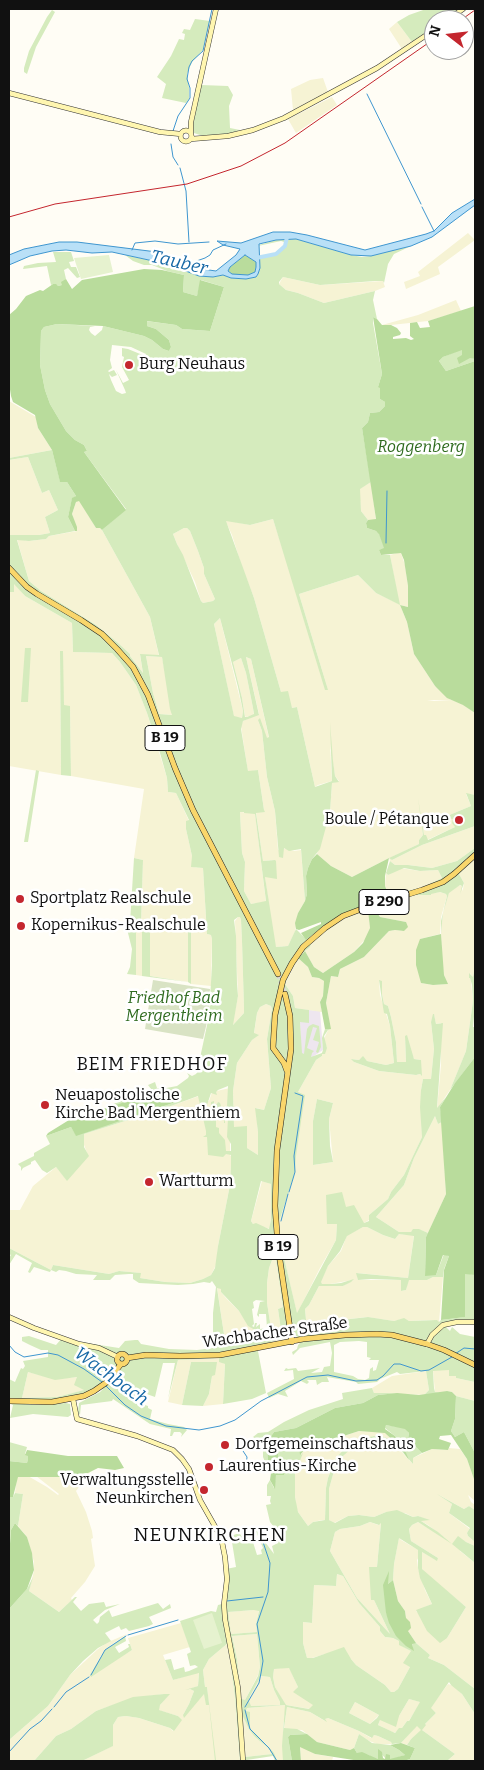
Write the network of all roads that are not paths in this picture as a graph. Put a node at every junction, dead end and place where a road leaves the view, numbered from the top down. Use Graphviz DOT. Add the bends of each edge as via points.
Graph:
graph roads {
  1 [pos="216,9"];
  2 [pos="424,37"];
  3 [pos="9,92"];
  4 [pos="190,134"];
  5 [pos="181,136"];
  6 [pos="9,568"];
  7 [pos="475,855"];
  8 [pos="278,974"];
  9 [pos="285,994"];
  10 [pos="290,1049"];
  11 [pos="280,1057"];
  12 [pos="289,1061"];
  13 [pos="287,1073"];
  14 [pos="9,1317"];
  15 [pos="475,1322"];
  16 [pos="292,1336"];
  17 [pos="427,1344"];
  18 [pos="118,1357"];
  19 [pos="127,1358"];
  20 [pos="121,1364"];
  21 [pos="475,1365"];
  22 [pos="73,1399"];
  23 [pos="9,1402"];
  24 [pos="244,1761"];
  1 -- 4 [label="street"];
  2 -- 4 [label="street" via="378,68 277,121 228,136 200,138"];
  3 -- 5 [label="street"];
  4 -- 5 [label="street"];
  4 -- 5 [label="street" via="186,142"];
  6 -- 8 [label="main road, B 19" via="37,594 102,634 133,667 148,695 193,810"];
  7 -- 11 [label="main road, B 290" via="443,882 350,913 308,942 289,968 279,993 273,1040"];
  9 -- 10 [label="main road, B 19" via="290,1016"];
  10 -- 11 [label="main road" via="287,1055"];
  10 -- 12 [label="main road, B 19"];
  11 -- 12 [label="main road"];
  11 -- 13 [label="main road, B 290"];
  12 -- 13 [label="main road, B 19"];
  13 -- 16 [label="main road, B 19" via="277,1150 275,1199 278,1248"];
  14 -- 18 [label="street, Wachbacher Straße"];
  15 -- 17 [label="street" via="443,1325"];
  16 -- 17 [label="main road, Wachbacher Straße" via="304,1339 377,1334"];
  16 -- 19 [label="main road, Wachbacher Straße" via="285,1343 220,1354"];
  17 -- 21 [label="main road, Wachbacher Straße"];
  18 -- 19 [label="main road, Wachbacher Straße" via="123,1354"];
  18 -- 20 [label="main road"];
  19 -- 20 [label="main road"];
  20 -- 22 [label="main road" via="114,1375 94,1391"];
  22 -- 23 [label="main road"];
  22 -- 24 [label="street" via="76,1419 173,1450 188,1469 200,1500 221,1537 227,1580 225,1619 238,1688"];
}
